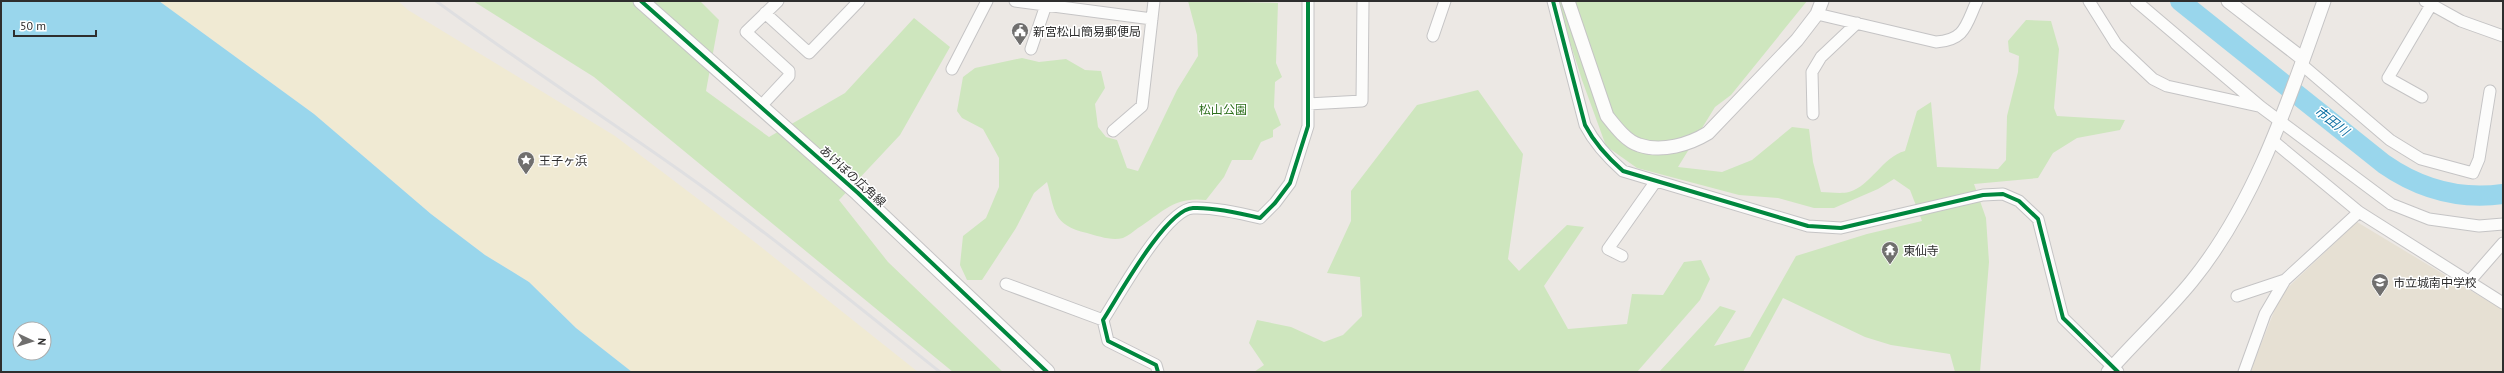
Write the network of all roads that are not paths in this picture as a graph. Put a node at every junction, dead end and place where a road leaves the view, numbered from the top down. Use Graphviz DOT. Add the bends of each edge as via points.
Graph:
graph roads {
  1 [pos="641,1"];
  2 [pos="778,1"];
  3 [pos="859,1"];
  4 [pos="987,1"];
  5 [pos="1016,1"];
  6 [pos="1154,1"];
  7 [pos="1308,1"];
  8 [pos="1363,1"];
  9 [pos="1445,1"];
  10 [pos="1553,1"];
  11 [pos="1568,1"];
  12 [pos="1822,1"];
  13 [pos="1978,1"];
  14 [pos="2089,1"];
  15 [pos="2136,1"];
  16 [pos="2228,1"];
  17 [pos="2324,1"];
  18 [pos="2428,3"];
  19 [pos="1046,5"];
  20 [pos="765,13"];
  21 [pos="1817,14"];
  22 [pos="1152,19"];
  23 [pos="1857,23"];
  24 [pos="1433,36"];
  25 [pos="2503,36"];
  26 [pos="1031,49"];
  27 [pos="2302,61"];
  28 [pos="952,69"];
  29 [pos="2490,91"];
  30 [pos="2422,97"];
  31 [pos="1308,104"];
  32 [pos="761,106"];
  33 [pos="2261,107"];
  34 [pos="1813,114"];
  35 [pos="2280,121"];
  36 [pos="1114,131"];
  37 [pos="2272,140"];
  38 [pos="1656,181"];
  39 [pos="2359,212"];
  40 [pos="2503,224"];
  41 [pos="2503,243"];
  42 [pos="1622,256"];
  43 [pos="2285,280"];
  44 [pos="2469,282"];
  45 [pos="1006,284"];
  46 [pos="2237,296"];
  47 [pos="2502,301"];
  48 [pos="1103,320"];
  49 [pos="2113,370"];
  50 [pos="1047,372"];
  51 [pos="1158,372"];
  52 [pos="2244,372"];
  1 -- 32 [label="main road, あけぼの広角線"];
  2 -- 20 [label="street"];
  3 -- 20 [label="street" via="809,53"];
  4 -- 28 [label="street"];
  5 -- 19 [label="street"];
  6 -- 22 [label="street"];
  7 -- 31 [label="street"];
  8 -- 31 [label="street" via="1362,101"];
  9 -- 24 [label="street"];
  10 -- 38 [label="street" via="1585,125 1594,142 1623,171"];
  11 -- 21 [label="street" via="1607,116 1620,131 1639,145 1653,147 1690,144 1708,133 1797,40"];
  12 -- 21 [label="street"];
  13 -- 23 [label="street" via="1967,26 1959,36 1949,41 1936,42"];
  14 -- 33 [label="street" via="2116,44 2153,79 2167,86"];
  15 -- 33 [label="street"];
  16 -- 27 [label="street"];
  17 -- 27 [label="street"];
  18 -- 25 [label="street" via="2461,21"];
  18 -- 30 [label="street" via="2388,78"];
  19 -- 22 [label="street"];
  19 -- 26 [label="street"];
  20 -- 32 [label="street" via="746,32 784,64 789,76"];
  21 -- 23 [label="street"];
  22 -- 36 [label="street" via="1142,106"];
  23 -- 34 [label="street" via="1821,57 1812,72"];
  27 -- 29 [label="street" via="2396,144 2420,159 2473,173 2479,159"];
  27 -- 35 [label="street"];
  31 -- 48 [label="street" via="1308,126 1290,183 1275,203 1260,218 1192,208 1175,217 1159,234"];
  32 -- 50 [label="main road, あけぼの広角線" via="858,193"];
  33 -- 35 [label="street"];
  35 -- 37 [label="street"];
  35 -- 40 [label="street" via="2391,204 2429,219 2479,226"];
  37 -- 39 [label="street"];
  37 -- 49 [label="street" via="2256,178 2192,281"];
  38 -- 42 [label="street" via="1608,249"];
  38 -- 49 [label="street" via="1808,226 1823,228 1841,228 1962,198 2004,194 2019,201 2038,219 2063,318"];
  39 -- 43 [label="street"];
  39 -- 44 [label="street"];
  41 -- 44 [label="street"];
  43 -- 46 [label="street"];
  43 -- 52 [label="street" via="2265,314"];
  44 -- 47 [label="street"];
  45 -- 48 [label="street"];
  48 -- 51 [label="street" via="1108,341 1156,365"];
}
